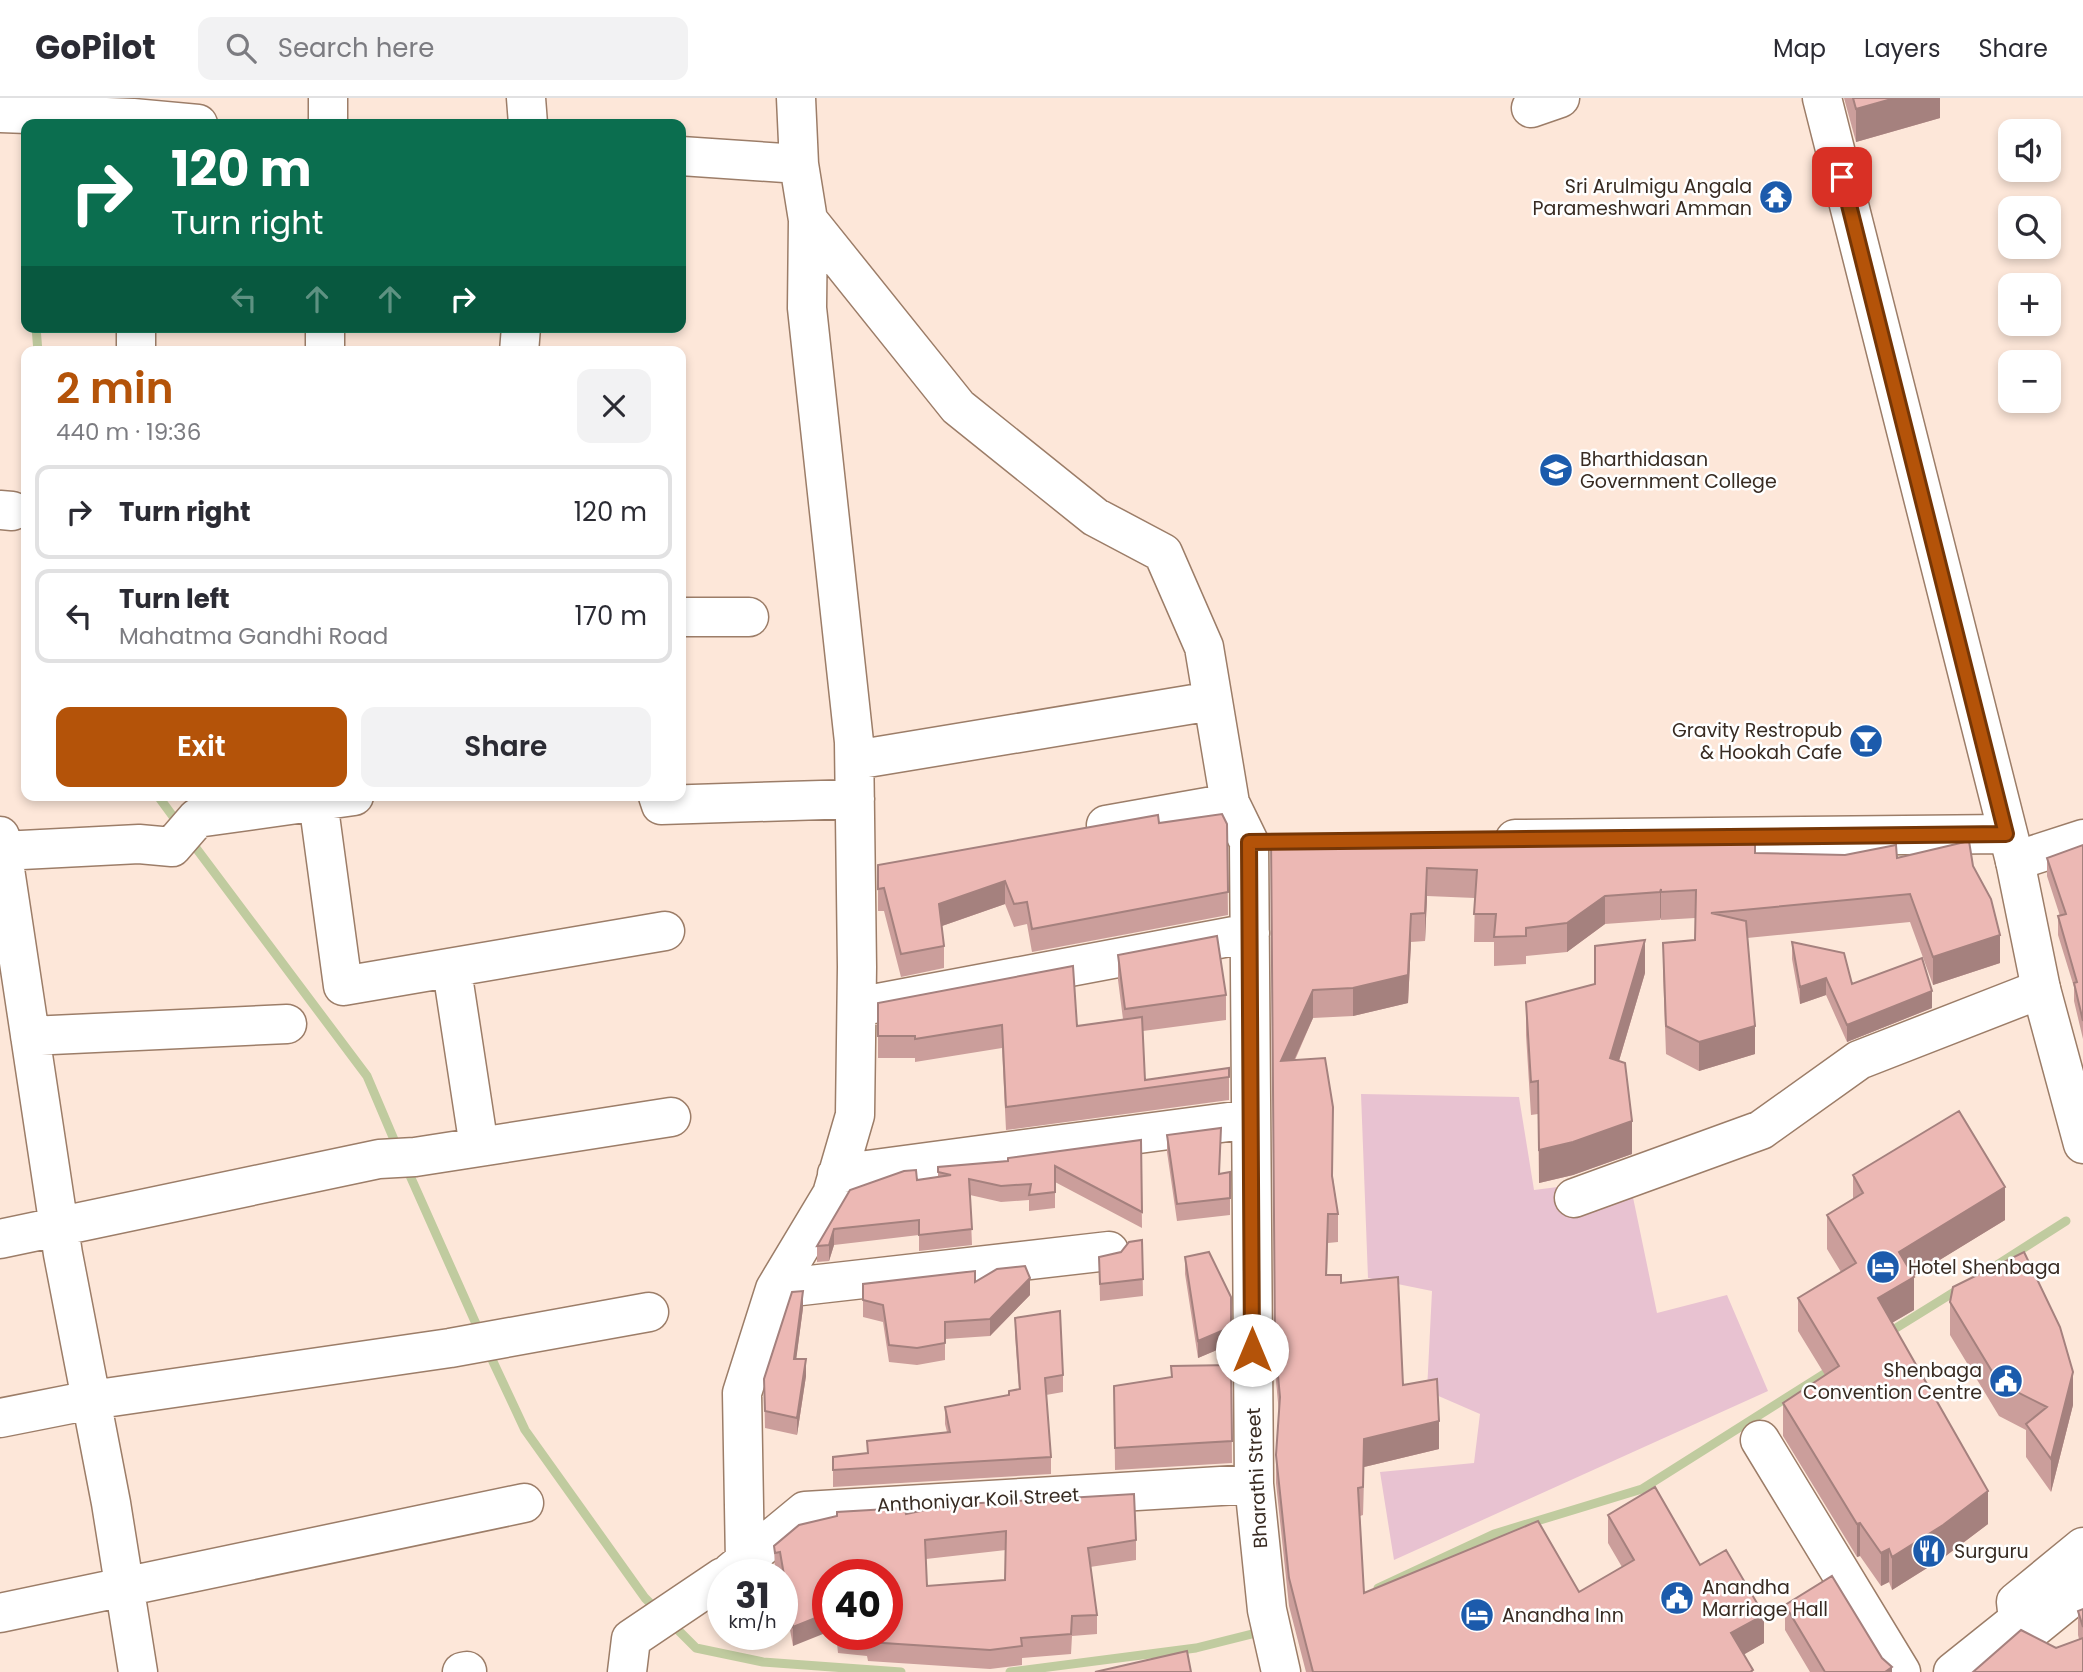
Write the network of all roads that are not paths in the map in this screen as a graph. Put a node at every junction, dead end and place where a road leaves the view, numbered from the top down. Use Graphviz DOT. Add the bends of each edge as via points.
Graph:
graph roads {
  1 [pos="328,98"];
  2 [pos="526,98"];
  3 [pos="796,98"];
  4 [pos="1822,98"];
  5 [pos="8,108"];
  6 [pos="112,119"];
  7 [pos="328,119"];
  8 [pos="528,119"];
  9 [pos="686,156"];
  10 [pos="799,164"];
  11 [pos="808,220"];
  12 [pos="686,617"];
  13 [pos="749,617"];
  14 [pos="1212,701"];
  15 [pos="855,760"];
  16 [pos="855,799"];
  17 [pos="321,801"];
  18 [pos="336,801"];
  19 [pos="660,801"];
  20 [pos="1230,803"];
  21 [pos="1069,831"];
  22 [pos="1483,839"];
  23 [pos="2083,839"];
  24 [pos="1290,841"];
  25 [pos="1249,842"];
  26 [pos="1,844"];
  27 [pos="2010,847"];
  28 [pos="896,862"];
  29 [pos="856,869"];
  30 [pos="665,932"];
  31 [pos="1250,933"];
  32 [pos="452,970"];
  33 [pos="2041,989"];
  34 [pos="857,1007"];
  35 [pos="287,1024"];
  36 [pos="21,1046"];
  37 [pos="671,1117"];
  38 [pos="1251,1118"];
  39 [pos="2083,1144"];
  40 [pos="479,1147"];
  41 [pos="837,1174"];
  42 [pos="1574,1198"];
  43 [pos="59,1226"];
  44 [pos="0,1239"];
  45 [pos="1109,1251"];
  46 [pos="775,1289"];
  47 [pos="649,1312"];
  48 [pos="91,1400"];
  49 [pos="0,1418"];
  50 [pos="1760,1440"];
  51 [pos="1254,1483"];
  52 [pos="524,1503"];
  53 [pos="2083,1547"];
  54 [pos="732,1559"];
  55 [pos="746,1559"];
  56 [pos="124,1588"];
  57 [pos="2083,1588"];
  58 [pos="707,1591"];
  59 [pos="0,1613"];
  60 [pos="2018,1620"];
  61 [pos="629,1656"];
  62 [pos="1280,1670"];
  63 [pos="138,1672"];
  64 [pos="1901,1672"];
  65 [pos="1953,1672"];
  1 -- 7 [label="street"];
  2 -- 8 [label="street"];
  3 -- 10 [label="street"];
  4 -- 27 [label="street"];
  5 -- 6 [label="street"];
  9 -- 10 [label="street"];
  10 -- 11 [label="street"];
  11 -- 14 [label="street" via="958,407 1095,517 1163,553 1204,648"];
  11 -- 15 [label="street" via="807,307"];
  12 -- 13 [label="street"];
  14 -- 15 [label="street"];
  14 -- 20 [label="street"];
  15 -- 16 [label="street"];
  16 -- 19 [label="street" via="661,805"];
  16 -- 29 [label="street"];
  17 -- 26 [label="street" via="197,818 172,847"];
  18 -- 32 [label="street" via="343,986"];
  20 -- 21 [label="street"];
  20 -- 25 [label="street"];
  22 -- 27 [label="street"];
  23 -- 27 [label="street"];
  24 -- 25 [label="street"];
  25 -- 31 [label="street, Bharathi Street"];
  26 -- 36 [label="street"];
  27 -- 33 [label="street"];
  28 -- 29 [label="street"];
  29 -- 34 [label="street"];
  30 -- 32 [label="street"];
  31 -- 34 [label="street"];
  31 -- 38 [label="street, Bharathi Street"];
  32 -- 40 [label="street"];
  33 -- 39 [label="street"];
  33 -- 42 [label="street" via="1859,1060 1761,1130"];
  34 -- 41 [label="street" via="855,1115"];
  35 -- 36 [label="street"];
  36 -- 43 [label="street"];
  37 -- 40 [label="street"];
  38 -- 41 [label="street"];
  38 -- 51 [label="street, Bharathi Street"];
  40 -- 43 [label="street" via="397,1158"];
  41 -- 46 [label="street" via="832,1194"];
  43 -- 44 [label="street"];
  43 -- 48 [label="street"];
  45 -- 46 [label="street"];
  46 -- 54 [label="street" via="741,1393"];
  47 -- 48 [label="street" via="450,1348"];
  48 -- 49 [label="street"];
  48 -- 56 [label="street"];
  50 -- 64 [label="street"];
  51 -- 55 [label="street, Anthoniyar Koil Street" via="805,1510"];
  51 -- 62 [label="street, Bharathi Street" via="1267,1610"];
  52 -- 56 [label="street"];
  53 -- 60 [label="street" via="2016,1602"];
  56 -- 59 [label="street"];
  56 -- 63 [label="street"];
  57 -- 60 [label="street" via="2035,1627"];
  58 -- 61 [label="street, Anthoniyar Koil Street"];
  60 -- 65 [label="street"];
}
